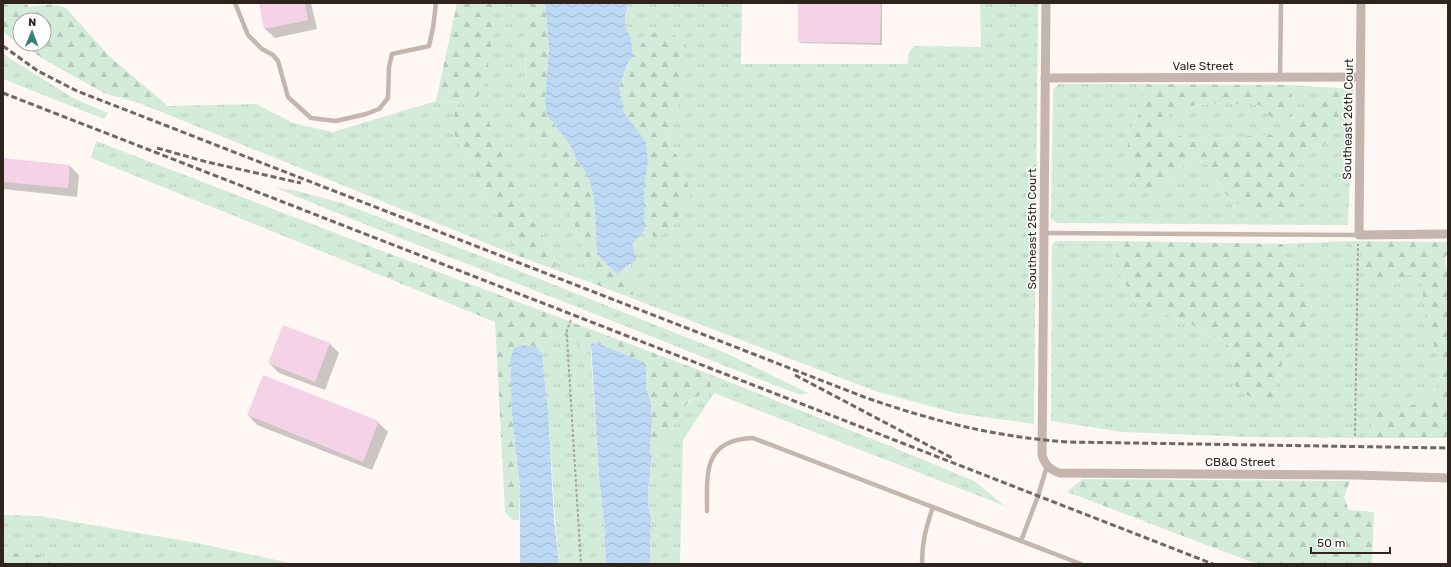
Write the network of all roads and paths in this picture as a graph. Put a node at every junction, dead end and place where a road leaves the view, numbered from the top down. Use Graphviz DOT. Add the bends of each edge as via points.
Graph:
graph roads {
  1 [pos="236,3"];
  2 [pos="436,3"];
  3 [pos="1046,3"];
  4 [pos="1281,3"];
  5 [pos="1361,3"];
  6 [pos="1360,77"];
  7 [pos="1046,78"];
  8 [pos="1280,78"];
  9 [pos="1044,233"];
  10 [pos="1448,234"];
  11 [pos="1359,235"];
  12 [pos="571,320"];
  13 [pos="1355,436"];
  14 [pos="1047,466"];
  15 [pos="1448,478"];
  16 [pos="933,507"];
  17 [pos="707,511"];
  18 [pos="1021,541"];
  19 [pos="581,564"];
  20 [pos="922,564"];
  21 [pos="1081,564"];
  1 -- 2 [label="lane" via="248,35 278,61 288,97 311,118 336,121 379,109 388,98 392,54 429,46"];
  3 -- 7 [label="street, Southeast 25th Court"];
  4 -- 8 [label="lane"];
  5 -- 6 [label="street, Southeast 26th Court"];
  6 -- 8 [label="street, Vale Street"];
  6 -- 11 [label="street, Southeast 26th Court"];
  7 -- 8 [label="street, Vale Street"];
  7 -- 9 [label="street, Southeast 25th Court"];
  9 -- 11 [label="lane"];
  9 -- 14 [label="street, Southeast 25th Court" via="1042,455"];
  10 -- 11 [label="street"];
  11 -- 13 [label="path"];
  12 -- 19 [label="path" via="567,338"];
  14 -- 15 [label="street, CB&Q Street" via="1060,473"];
  14 -- 18 [label="lane"];
  16 -- 17 [label="lane" via="753,438 729,443 717,451 709,463"];
  16 -- 18 [label="lane"];
  16 -- 20 [label="lane" via="922,545"];
  18 -- 21 [label="lane"];
}
